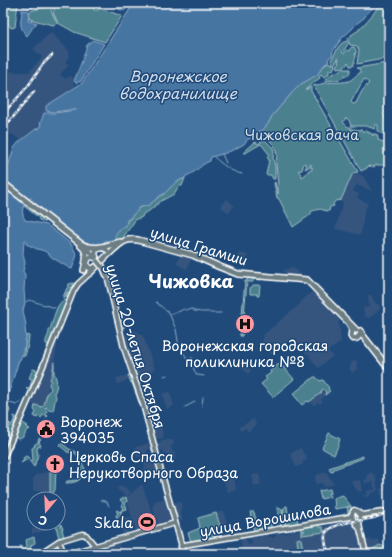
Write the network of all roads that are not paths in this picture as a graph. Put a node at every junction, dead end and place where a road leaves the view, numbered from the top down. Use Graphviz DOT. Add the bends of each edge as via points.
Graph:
graph roads {
  1 [pos="3,184"];
  2 [pos="124,241"];
  3 [pos="82,246"];
  4 [pos="110,248"];
  5 [pos="98,262"];
  6 [pos="88,270"];
  7 [pos="357,332"];
  8 [pos="377,356"];
  9 [pos="388,370"];
  10 [pos="3,459"];
  11 [pos="389,512"];
  12 [pos="357,519"];
  13 [pos="174,522"];
  14 [pos="292,528"];
  15 [pos="59,541"];
  16 [pos="95,545"];
  17 [pos="181,545"];
  18 [pos="182,553"];
  19 [pos="39,554"];
  20 [pos="63,554"];
  21 [pos="68,554"];
  22 [pos="366,554"];
  1 -- 3 [label="highway"];
  2 -- 4 [label="highway, улица Грамши"];
  2 -- 4 [label="highway"];
  2 -- 7 [label="highway, улица Грамши" via="138,240 189,253 241,274 308,280"];
  3 -- 4 [label="highway"];
  3 -- 5 [label="main road, улица 20-летия Октября"];
  3 -- 6 [label="highway" via="86,251"];
  4 -- 5 [label="highway"];
  4 -- 5 [label="main road" via="98,248 95,252"];
  4 -- 6 [label="main road" via="94,268"];
  5 -- 6 [label="highway"];
  5 -- 6 [label="main road" via="92,257 88,259"];
  5 -- 13 [label="main road, улица 20-летия Октября" via="106,274 124,348 143,404"];
  6 -- 10 [label="main road" via="74,290"];
  7 -- 8 [label="highway" via="364,337"];
  7 -- 8 [label="highway" via="358,337 362,338"];
  8 -- 9 [label="highway"];
  11 -- 12 [label="main road, улица Ворошилова"];
  12 -- 14 [label="main road, улица Ворошилова" via="350,517"];
  12 -- 22 [label="main road"];
  13 -- 16 [label="main road"];
  13 -- 17 [label="main road, улица 20-летия Октября"];
  14 -- 17 [label="main road, улица Ворошилова"];
  14 -- 17 [label="main road, улица Ворошилова"];
  15 -- 16 [label="main road" via="84,534"];
  15 -- 19 [label="main road"];
  15 -- 20 [label="main road"];
  16 -- 21 [label="main road"];
  17 -- 18 [label="main road, улица 20-летия Октября"];
}
